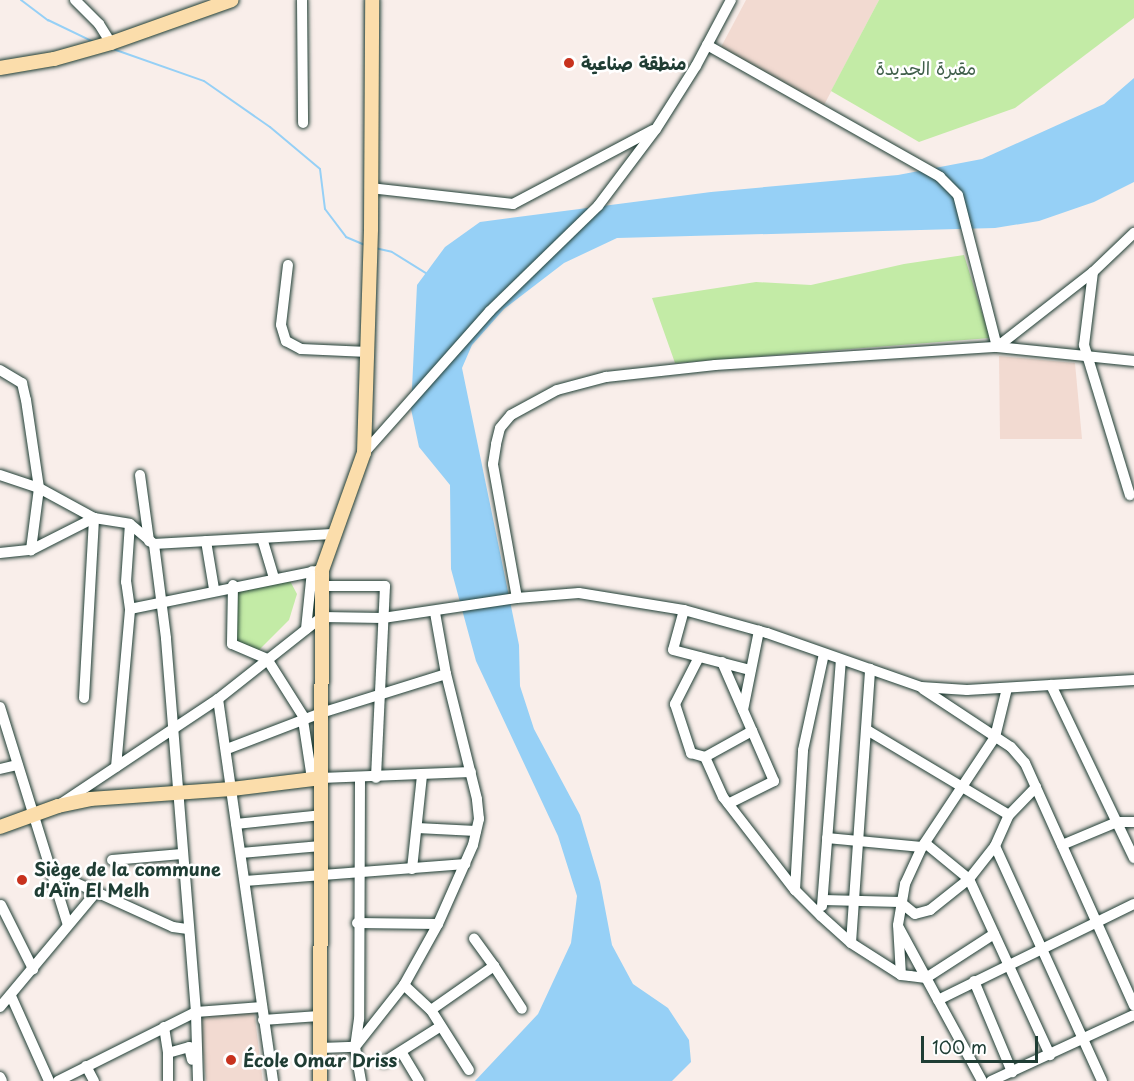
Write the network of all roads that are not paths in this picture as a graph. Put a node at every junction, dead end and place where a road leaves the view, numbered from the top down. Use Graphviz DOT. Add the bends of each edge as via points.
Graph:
graph roads {
  1 [pos="75,0"];
  2 [pos="232,0"];
  3 [pos="302,0"];
  4 [pos="372,0"];
  5 [pos="731,0"];
  6 [pos="111,43"];
  7 [pos="707,45"];
  8 [pos="0,68"];
  9 [pos="303,123"];
  10 [pos="656,129"];
  11 [pos="370,188"];
  12 [pos="1134,233"];
  13 [pos="288,265"];
  14 [pos="1093,272"];
  15 [pos="997,346"];
  16 [pos="368,352"];
  17 [pos="1086,354"];
  18 [pos="1134,361"];
  19 [pos="0,370"];
  20 [pos="364,453"];
  21 [pos="0,475"];
  22 [pos="140,476"];
  23 [pos="39,488"];
  24 [pos="1130,495"];
  25 [pos="94,519"];
  26 [pos="130,524"];
  27 [pos="332,534"];
  28 [pos="262,538"];
  29 [pos="206,541"];
  30 [pos="152,542"];
  31 [pos="31,550"];
  32 [pos="0,553"];
  33 [pos="317,570"];
  34 [pos="274,578"];
  35 [pos="233,585"];
  36 [pos="322,586"];
  37 [pos="214,589"];
  38 [pos="514,598"];
  39 [pos="162,604"];
  40 [pos="130,609"];
  41 [pos="684,610"];
  42 [pos="435,613"];
  43 [pos="322,617"];
  44 [pos="383,618"];
  45 [pos="306,629"];
  46 [pos="759,631"];
  47 [pos="824,654"];
  48 [pos="699,657"];
  49 [pos="267,659"];
  50 [pos="841,660"];
  51 [pos="722,663"];
  52 [pos="870,669"];
  53 [pos="750,670"];
  54 [pos="446,674"];
  55 [pos="1134,680"];
  56 [pos="1051,685"];
  57 [pos="921,687"];
  58 [pos="1006,688"];
  59 [pos="381,695"];
  60 [pos="84,698"];
  61 [pos="218,699"];
  62 [pos="0,707"];
  63 [pos="743,711"];
  64 [pos="321,713"];
  65 [pos="304,720"];
  66 [pos="172,729"];
  67 [pos="867,730"];
  68 [pos="4,731"];
  69 [pos="752,731"];
  70 [pos="995,737"];
  71 [pos="227,749"];
  72 [pos="705,757"];
  73 [pos="18,765"];
  74 [pos="116,767"];
  75 [pos="0,770"];
  76 [pos="471,772"];
  77 [pos="423,775"];
  78 [pos="376,778"];
  79 [pos="316,779"];
  80 [pos="360,779"];
  81 [pos="1036,787"];
  82 [pos="232,789"];
  83 [pos="962,789"];
  84 [pos="177,794"];
  85 [pos="728,804"];
  86 [pos="58,806"];
  87 [pos="34,815"];
  88 [pos="321,815"];
  89 [pos="1009,815"];
  90 [pos="1116,822"];
  91 [pos="1134,822"];
  92 [pos="236,824"];
  93 [pos="0,827"];
  94 [pos="417,828"];
  95 [pos="476,831"];
  96 [pos="827,838"];
  97 [pos="857,839"];
  98 [pos="924,845"];
  99 [pos="1062,845"];
  100 [pos="321,846"];
  101 [pos="995,846"];
  102 [pos="241,853"];
  103 [pos="182,854"];
  104 [pos="1134,858"];
  105 [pos="112,860"];
  106 [pos="465,864"];
  107 [pos="412,868"];
  108 [pos="52,872"];
  109 [pos="358,873"];
  110 [pos="321,876"];
  111 [pos="969,879"];
  112 [pos="245,881"];
  113 [pos="795,890"];
  114 [pos="96,892"];
  115 [pos="823,900"];
  116 [pos="853,902"];
  117 [pos="900,902"];
  118 [pos="1134,904"];
  119 [pos="1,905"];
  120 [pos="822,916"];
  121 [pos="1096,921"];
  122 [pos="357,923"];
  123 [pos="438,924"];
  124 [pos="898,925"];
  125 [pos="68,926"];
  126 [pos="188,929"];
  127 [pos="994,934"];
  128 [pos="474,938"];
  129 [pos="851,943"];
  130 [pos="1041,947"];
  131 [pos="1008,963"];
  132 [pos="494,966"];
  133 [pos="33,969"];
  134 [pos="901,975"];
  135 [pos="926,978"];
  136 [pos="974,981"];
  137 [pos="404,985"];
  138 [pos="11,996"];
  139 [pos="938,1000"];
  140 [pos="1,1005"];
  141 [pos="1134,1006"];
  142 [pos="262,1007"];
  143 [pos="522,1009"];
  144 [pos="431,1010"];
  145 [pos="196,1012"];
  146 [pos="1134,1015"];
  147 [pos="319,1016"];
  148 [pos="264,1020"];
  149 [pos="441,1026"];
  150 [pos="164,1027"];
  151 [pos="1082,1040"];
  152 [pos="355,1047"];
  153 [pos="320,1048"];
  154 [pos="168,1053"];
  155 [pos="402,1053"];
  156 [pos="1050,1055"];
  157 [pos="384,1062"];
  158 [pos="86,1066"];
  159 [pos="469,1070"];
  160 [pos="1012,1072"];
  161 [pos="49,1081"];
  162 [pos="58,1081"];
  163 [pos="94,1081"];
  164 [pos="168,1081"];
  165 [pos="197,1081"];
  166 [pos="273,1081"];
  167 [pos="320,1081"];
  168 [pos="361,1081"];
  169 [pos="419,1081"];
  170 [pos="982,1081"];
  171 [pos="991,1081"];
  172 [pos="1102,1081"];
  1 -- 6 [label="street"];
  2 -- 6 [label="main road"];
  3 -- 9 [label="street"];
  4 -- 11 [label="main road"];
  5 -- 7 [label="street"];
  6 -- 8 [label="main road" via="54,59"];
  7 -- 10 [label="street"];
  7 -- 15 [label="street" via="940,177 958,195"];
  10 -- 11 [label="street" via="513,204"];
  10 -- 20 [label="street" via="598,206 489,311"];
  11 -- 16 [label="main road"];
  12 -- 14 [label="street"];
  13 -- 16 [label="street" via="281,325 286,341 301,349"];
  14 -- 15 [label="street"];
  14 -- 17 [label="street"];
  15 -- 17 [label="street"];
  15 -- 38 [label="street" via="715,365 606,377 532,400 500,428 493,464"];
  16 -- 20 [label="main road"];
  17 -- 18 [label="street"];
  17 -- 24 [label="street"];
  19 -- 23 [label="street" via="22,383"];
  20 -- 27 [label="main road"];
  21 -- 23 [label="street"];
  22 -- 30 [label="street"];
  23 -- 25 [label="street"];
  23 -- 31 [label="street"];
  25 -- 26 [label="street"];
  25 -- 31 [label="street"];
  25 -- 60 [label="street"];
  26 -- 30 [label="street"];
  26 -- 40 [label="street" via="126,582"];
  27 -- 28 [label="street"];
  27 -- 33 [label="main road"];
  28 -- 29 [label="street"];
  28 -- 34 [label="street"];
  29 -- 30 [label="street"];
  29 -- 37 [label="street"];
  30 -- 39 [label="street"];
  31 -- 32 [label="street"];
  33 -- 34 [label="street"];
  33 -- 36 [label="main road"];
  33 -- 45 [label="street"];
  34 -- 35 [label="street"];
  35 -- 37 [label="street"];
  35 -- 49 [label="street" via="232,644"];
  36 -- 43 [label="main road"];
  36 -- 44 [label="street" via="385,586"];
  37 -- 39 [label="street"];
  38 -- 41 [label="street" via="579,593"];
  38 -- 42 [label="street"];
  39 -- 40 [label="street"];
  39 -- 66 [label="street"];
  40 -- 74 [label="street"];
  41 -- 46 [label="street"];
  41 -- 48 [label="street" via="673,650"];
  42 -- 44 [label="street"];
  42 -- 54 [label="street"];
  43 -- 44 [label="street"];
  43 -- 45 [label="street"];
  43 -- 64 [label="main road"];
  44 -- 59 [label="street"];
  45 -- 49 [label="street"];
  46 -- 47 [label="street"];
  46 -- 53 [label="street"];
  47 -- 50 [label="street"];
  47 -- 113 [label="street" via="803,750"];
  48 -- 51 [label="street"];
  48 -- 72 [label="street" via="675,704 691,753"];
  49 -- 61 [label="street"];
  49 -- 65 [label="street"];
  50 -- 52 [label="street"];
  50 -- 96 [label="street"];
  51 -- 53 [label="street"];
  51 -- 63 [label="street"];
  52 -- 57 [label="street"];
  52 -- 67 [label="street"];
  53 -- 63 [label="street"];
  54 -- 59 [label="street"];
  54 -- 76 [label="street"];
  55 -- 56 [label="street"];
  56 -- 58 [label="street"];
  56 -- 90 [label="street"];
  57 -- 58 [label="street"];
  57 -- 70 [label="street"];
  58 -- 70 [label="street"];
  59 -- 64 [label="street"];
  59 -- 78 [label="street"];
  61 -- 66 [label="street"];
  61 -- 71 [label="street"];
  62 -- 68 [label="street"];
  63 -- 69 [label="street"];
  64 -- 65 [label="street"];
  64 -- 79 [label="main road"];
  65 -- 71 [label="street"];
  65 -- 79 [label="street"];
  66 -- 74 [label="street"];
  66 -- 84 [label="street"];
  67 -- 83 [label="street"];
  67 -- 97 [label="street"];
  68 -- 73 [label="street"];
  69 -- 72 [label="street"];
  69 -- 85 [label="street" via="774,781"];
  70 -- 81 [label="street" via="1025,763"];
  70 -- 83 [label="street"];
  71 -- 82 [label="street"];
  72 -- 85 [label="street"];
  73 -- 75 [label="street"];
  73 -- 87 [label="street"];
  74 -- 86 [label="street"];
  76 -- 77 [label="street"];
  76 -- 95 [label="street" via="477,798"];
  77 -- 78 [label="street"];
  77 -- 94 [label="street"];
  78 -- 80 [label="street"];
  79 -- 80 [label="street"];
  79 -- 82 [label="main road"];
  79 -- 88 [label="main road"];
  80 -- 109 [label="street"];
  81 -- 89 [label="street"];
  81 -- 99 [label="street"];
  82 -- 84 [label="main road"];
  82 -- 92 [label="street"];
  83 -- 89 [label="street"];
  83 -- 98 [label="street"];
  84 -- 86 [label="main road" via="90,799"];
  84 -- 103 [label="street"];
  85 -- 113 [label="street"];
  86 -- 87 [label="main road"];
  87 -- 93 [label="main road"];
  87 -- 108 [label="street"];
  88 -- 92 [label="street"];
  88 -- 100 [label="main road"];
  89 -- 101 [label="street"];
  90 -- 91 [label="street"];
  90 -- 99 [label="street"];
  90 -- 104 [label="street"];
  92 -- 102 [label="street"];
  94 -- 95 [label="street"];
  94 -- 107 [label="street"];
  95 -- 106 [label="street"];
  96 -- 97 [label="street"];
  96 -- 115 [label="street"];
  97 -- 98 [label="street"];
  97 -- 116 [label="street"];
  98 -- 111 [label="street"];
  98 -- 117 [label="street"];
  99 -- 121 [label="street"];
  100 -- 102 [label="street"];
  100 -- 110 [label="main road"];
  101 -- 111 [label="street"];
  101 -- 130 [label="street"];
  102 -- 112 [label="street"];
  103 -- 105 [label="street"];
  103 -- 126 [label="street"];
  106 -- 107 [label="street"];
  106 -- 123 [label="street"];
  107 -- 109 [label="street"];
  108 -- 114 [label="street"];
  108 -- 125 [label="street"];
  109 -- 110 [label="street"];
  109 -- 122 [label="street"];
  110 -- 112 [label="street"];
  110 -- 147 [label="main road"];
  111 -- 117 [label="street" via="930,910 915,914"];
  111 -- 127 [label="street"];
  112 -- 142 [label="street"];
  113 -- 120 [label="street"];
  114 -- 125 [label="street"];
  114 -- 126 [label="street" via="173,927"];
  115 -- 116 [label="street"];
  115 -- 120 [label="street"];
  116 -- 117 [label="street"];
  116 -- 129 [label="street"];
  117 -- 124 [label="street"];
  118 -- 121 [label="street"];
  119 -- 133 [label="street"];
  120 -- 129 [label="street"];
  121 -- 130 [label="street"];
  121 -- 141 [label="street"];
  122 -- 123 [label="street"];
  122 -- 152 [label="street" via="359,1019"];
  123 -- 137 [label="street"];
  124 -- 134 [label="street"];
  124 -- 135 [label="street"];
  125 -- 133 [label="street"];
  126 -- 145 [label="street"];
  127 -- 131 [label="street"];
  127 -- 135 [label="street"];
  128 -- 132 [label="street"];
  129 -- 134 [label="street"];
  130 -- 131 [label="street"];
  130 -- 151 [label="street"];
  131 -- 136 [label="street"];
  131 -- 156 [label="street"];
  132 -- 143 [label="street"];
  132 -- 144 [label="street"];
  133 -- 138 [label="street"];
  134 -- 135 [label="street"];
  135 -- 139 [label="street"];
  136 -- 139 [label="street"];
  136 -- 160 [label="street"];
  137 -- 144 [label="street"];
  137 -- 152 [label="street"];
  138 -- 140 [label="street"];
  138 -- 161 [label="street"];
  139 -- 170 [label="street"];
  142 -- 145 [label="street"];
  142 -- 148 [label="street"];
  144 -- 149 [label="street"];
  145 -- 150 [label="street"];
  145 -- 165 [label="street"];
  146 -- 151 [label="street"];
  147 -- 148 [label="street"];
  147 -- 153 [label="main road"];
  148 -- 166 [label="street"];
  149 -- 155 [label="street"];
  149 -- 159 [label="street"];
  150 -- 154 [label="street"];
  150 -- 158 [label="street"];
  151 -- 156 [label="street"];
  151 -- 172 [label="street"];
  152 -- 153 [label="street"];
  152 -- 168 [label="street"];
  153 -- 167 [label="main road"];
  154 -- 164 [label="street"];
  154 -- 165 [label="street" via="189,1047"];
  155 -- 157 [label="street"];
  155 -- 169 [label="street"];
  156 -- 160 [label="street"];
  158 -- 162 [label="street"];
  158 -- 163 [label="street"];
  160 -- 171 [label="street"];
}
